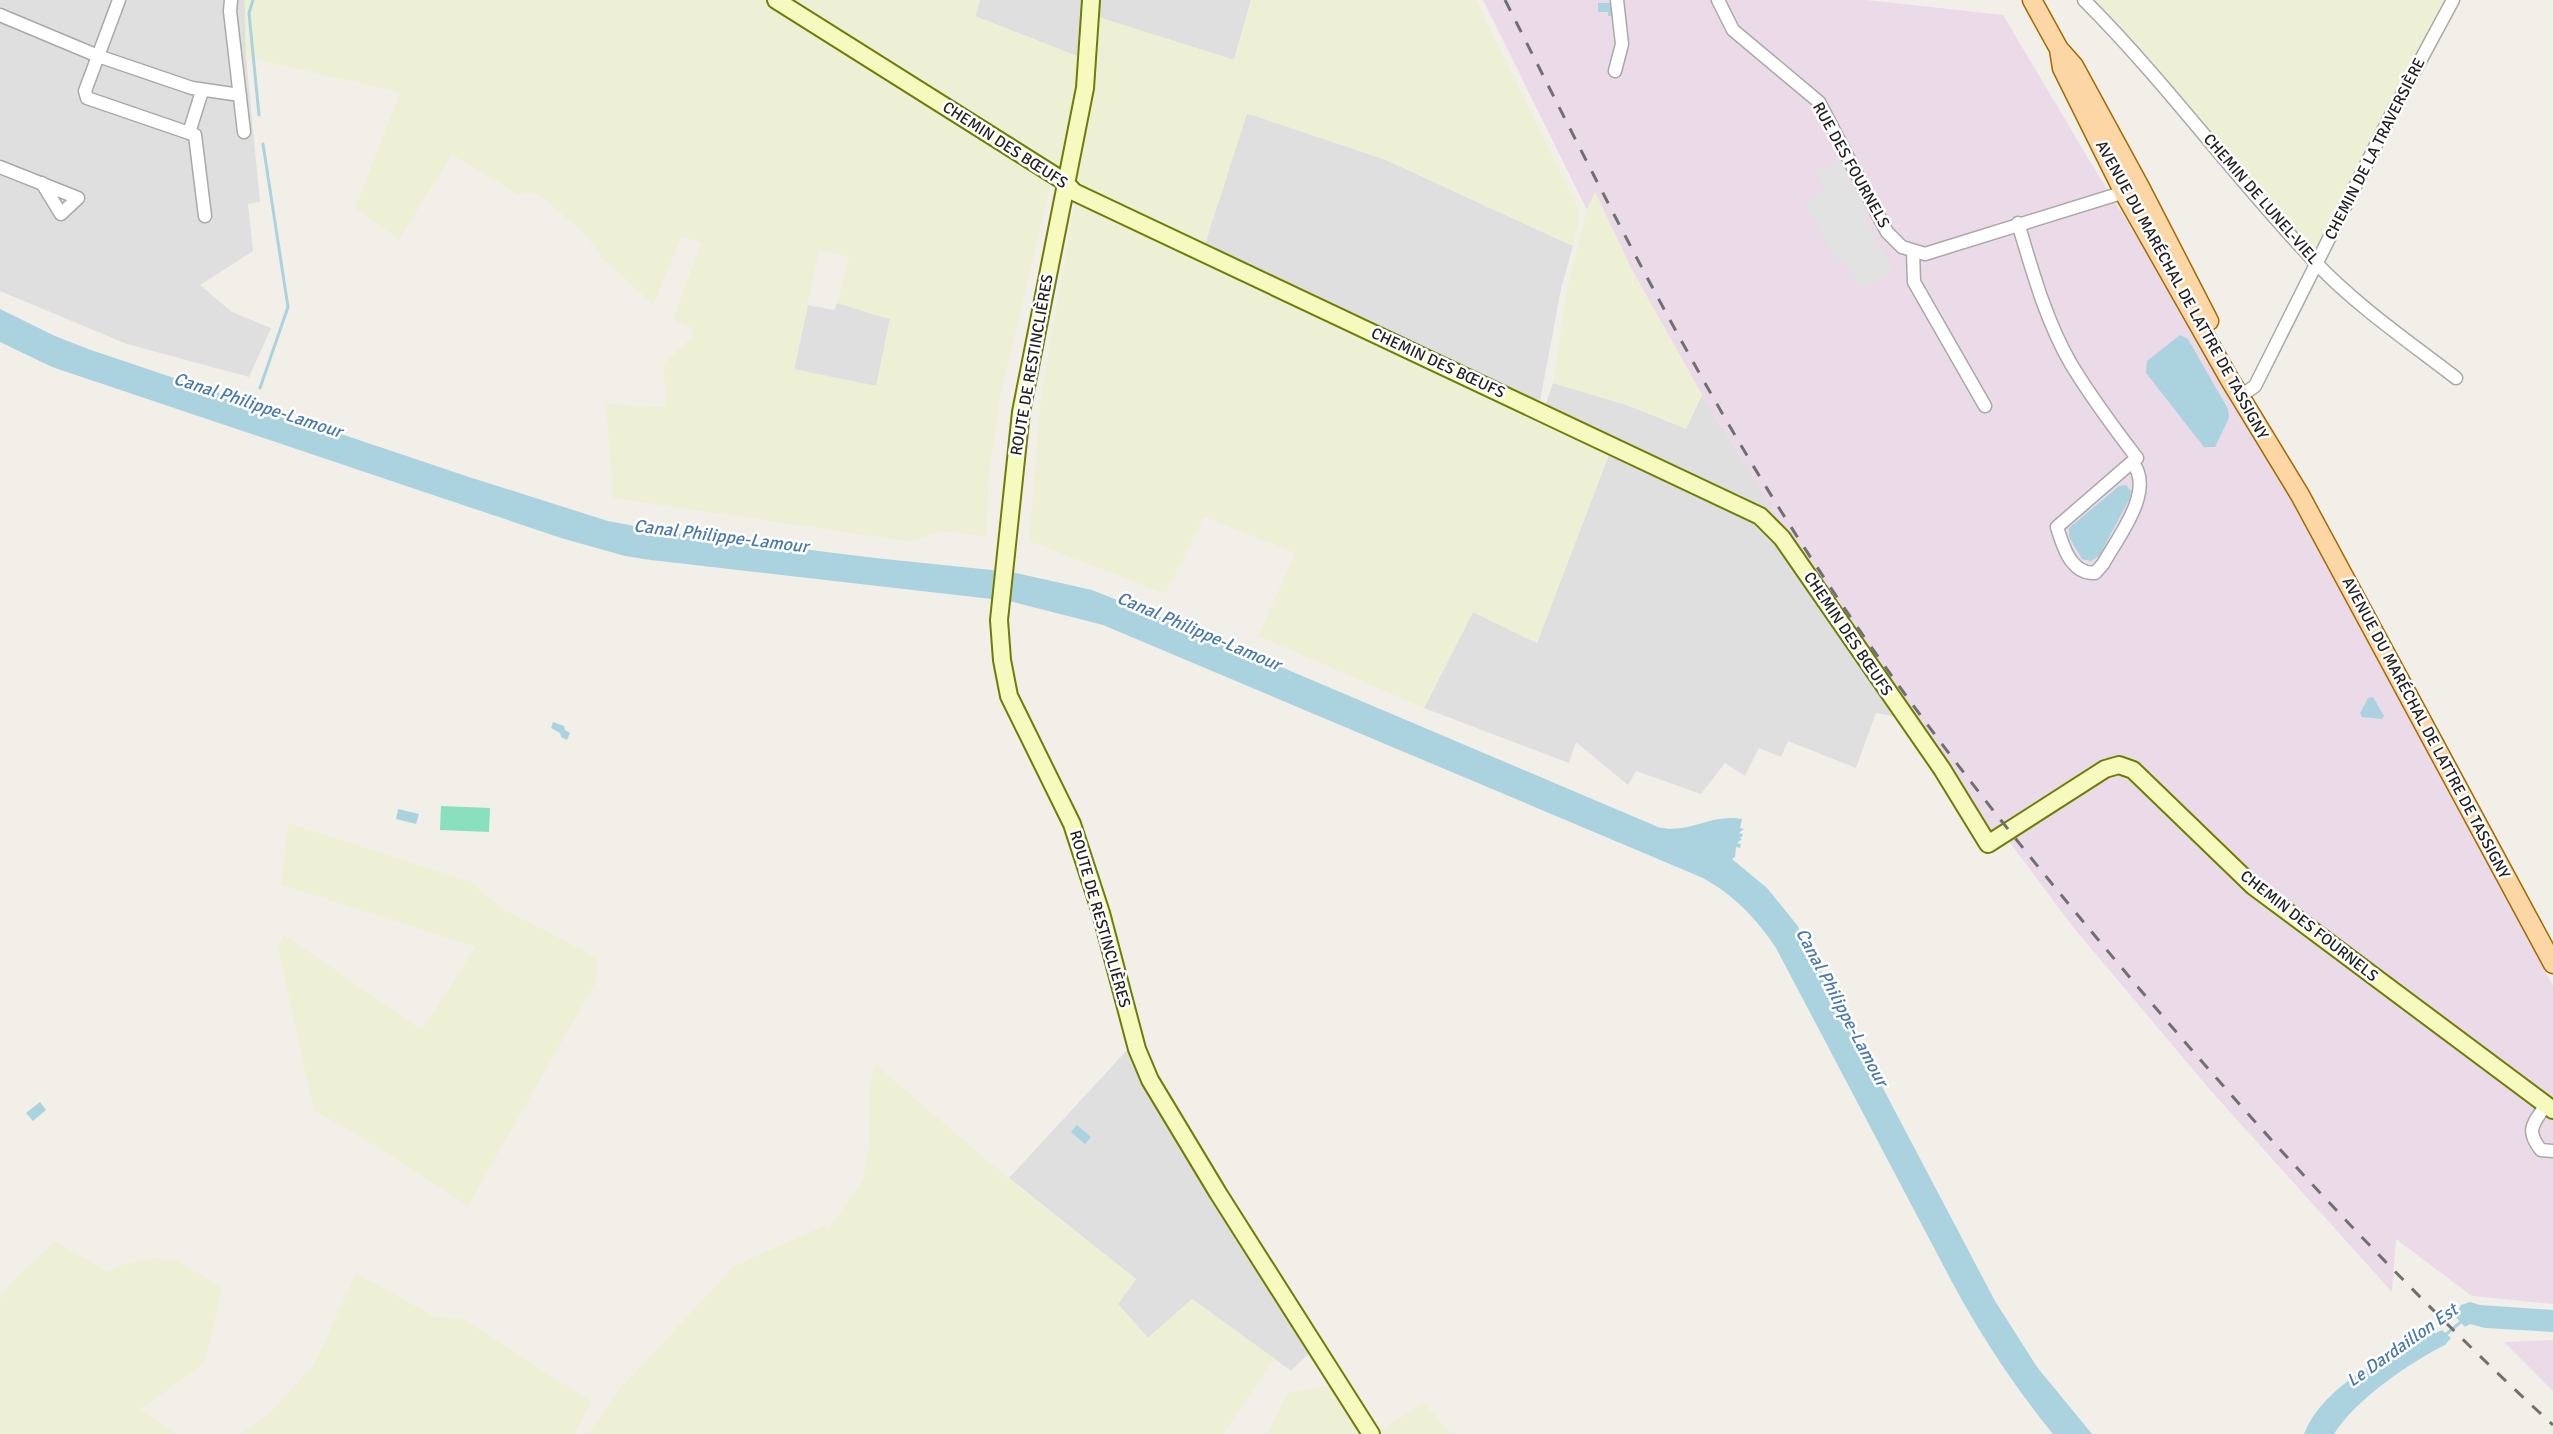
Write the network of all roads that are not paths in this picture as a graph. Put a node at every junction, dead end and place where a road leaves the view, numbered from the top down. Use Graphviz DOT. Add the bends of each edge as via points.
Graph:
graph roads {
  1 [pos="119,0"];
  2 [pos="776,0"];
  3 [pos="1091,0"];
  4 [pos="1617,0"];
  5 [pos="1718,0"];
  6 [pos="2032,0"];
  7 [pos="2084,0"];
  8 [pos="2453,0"];
  9 [pos="228,1"];
  10 [pos="0,15"];
  11 [pos="98,56"];
  12 [pos="1615,71"];
  13 [pos="202,91"];
  14 [pos="240,95"];
  15 [pos="244,132"];
  16 [pos="189,133"];
  17 [pos="0,167"];
  18 [pos="1065,182"];
  19 [pos="42,183"];
  20 [pos="2132,190"];
  21 [pos="205,216"];
  22 [pos="2018,223"];
  23 [pos="1913,250"];
  24 [pos="2317,264"];
  25 [pos="2456,378"];
  26 [pos="2248,391"];
  27 [pos="1985,406"];
  28 [pos="2132,462"];
  29 [pos="2300,495"];
  30 [pos="1988,844"];
  31 [pos="2553,963"];
  32 [pos="2550,1108"];
  33 [pos="2553,1151"];
  34 [pos="1371,1434"];
  1 -- 11 [label="street"];
  2 -- 18 [label="street, CHEMIN DES BŒUFS"];
  3 -- 18 [label="street, ROUTE DE RESTINCLIÈRES" via="1085,88"];
  4 -- 12 [label="street" via="1622,44"];
  5 -- 23 [label="street, RUE DES FOURNELS" via="1732,30 1819,102 1887,232 1902,247"];
  6 -- 20 [label="main road, AVENUE DU MARÉCHAL DE LATTRE DE TASSIGNY" via="2059,49 2074,66"];
  7 -- 24 [label="street, CHEMIN DE LUNEL-VIEL" via="2134,51"];
  8 -- 24 [label="street, CHEMIN DE LA TRAVERSIÈRE"];
  9 -- 14 [label="street"];
  10 -- 11 [label="street"];
  11 -- 13 [label="street"];
  11 -- 16 [label="street" via="85,91 87,98"];
  13 -- 14 [label="street"];
  13 -- 16 [label="street"];
  14 -- 15 [label="street"];
  16 -- 21 [label="street" via="195,135"];
  17 -- 19 [label="street"];
  18 -- 30 [label="street, CHEMIN DES BŒUFS" via="1074,192 1760,516 1782,538 1942,770"];
  18 -- 34 [label="street, ROUTE DE RESTINCLIÈRES" via="1021,412 1004,565 999,620 1009,696 1072,824 1101,913 1137,1049 1150,1080"];
  20 -- 22 [label="street"];
  20 -- 26 [label="main road, AVENUE DU MARÉCHAL DE LATTRE DE TASSIGNY"];
  20 -- 29 [label="main road, AVENUE DU MARÉCHAL DE LATTRE DE TASSIGNY" via="2230,380"];
  22 -- 23 [label="street" via="1924,254"];
  22 -- 28 [label="street" via="2039,291 2070,363 2137,458"];
  23 -- 27 [label="street" via="1914,282"];
  24 -- 25 [label="street, CHEMIN DE LUNEL-VIEL" via="2379,319"];
  24 -- 26 [label="street, CHEMIN DE LA TRAVERSIÈRE" via="2255,386"];
  26 -- 29 [label="main road, AVENUE DU MARÉCHAL DE LATTRE DE TASSIGNY" via="2293,472"];
  28 -- 28 [label="street" via="2057,527 2074,566 2085,573 2095,573 2103,564 2139,499 2140,471"];
  29 -- 31 [label="main road, AVENUE DU MARÉCHAL DE LATTRE DE TASSIGNY"];
  30 -- 32 [label="street, CHEMIN DES FOURNELS" via="2105,769 2119,765 2133,770 2253,886"];
  32 -- 33 [label="street, CHEMIN DES FOURNELS" via="2532,1126 2532,1138 2541,1150"];
}
